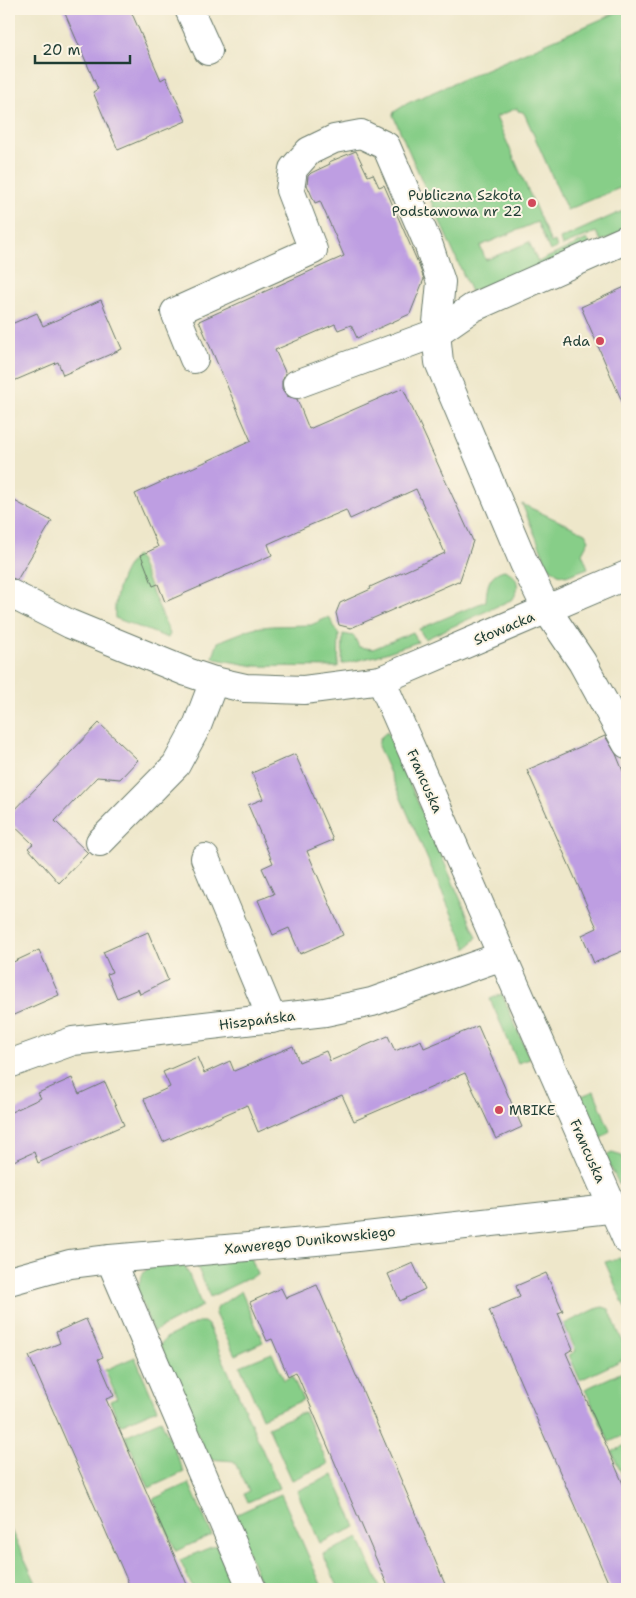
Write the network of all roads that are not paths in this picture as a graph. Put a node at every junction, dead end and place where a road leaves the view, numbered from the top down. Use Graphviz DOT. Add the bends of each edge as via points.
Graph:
graph roads {
  1 [pos="189,9"];
  2 [pos="208,51"];
  3 [pos="627,239"];
  4 [pos="436,332"];
  5 [pos="194,359"];
  6 [pos="296,384"];
  7 [pos="627,575"];
  8 [pos="9,593"];
  9 [pos="547,610"];
  10 [pos="381,680"];
  11 [pos="214,681"];
  12 [pos="627,744"];
  13 [pos="100,842"];
  14 [pos="205,858"];
  15 [pos="502,956"];
  16 [pos="272,1019"];
  17 [pos="9,1064"];
  18 [pos="620,1207"];
  19 [pos="627,1240"];
  20 [pos="110,1259"];
  21 [pos="9,1281"];
  22 [pos="252,1589"];
  1 -- 2 [label="street"];
  3 -- 4 [label="street" via="472,308"];
  4 -- 5 [label="street" via="441,282 429,246 386,146 361,134 334,139 309,151 293,169 290,190 313,250 175,312"];
  4 -- 6 [label="street"];
  4 -- 9 [label="street" via="439,362"];
  7 -- 9 [label="street, Słowacka"];
  8 -- 11 [label="street" via="70,624"];
  9 -- 10 [label="street, Słowacka"];
  9 -- 12 [label="street" via="582,662"];
  10 -- 11 [label="street" via="304,690 245,688"];
  10 -- 15 [label="street, Francuska"];
  11 -- 13 [label="street" via="197,726 176,765"];
  14 -- 16 [label="street"];
  15 -- 16 [label="street, Hiszpańska" via="372,1002"];
  15 -- 18 [label="street, Francuska"];
  16 -- 17 [label="street, Hiszpańska" via="73,1041"];
  18 -- 19 [label="street, Francuska"];
  18 -- 20 [label="street, Xawerego Dunikowskiego"];
  20 -- 21 [label="street, Xawerego Dunikowskiego" via="70,1264"];
  20 -- 22 [label="street"];
}
